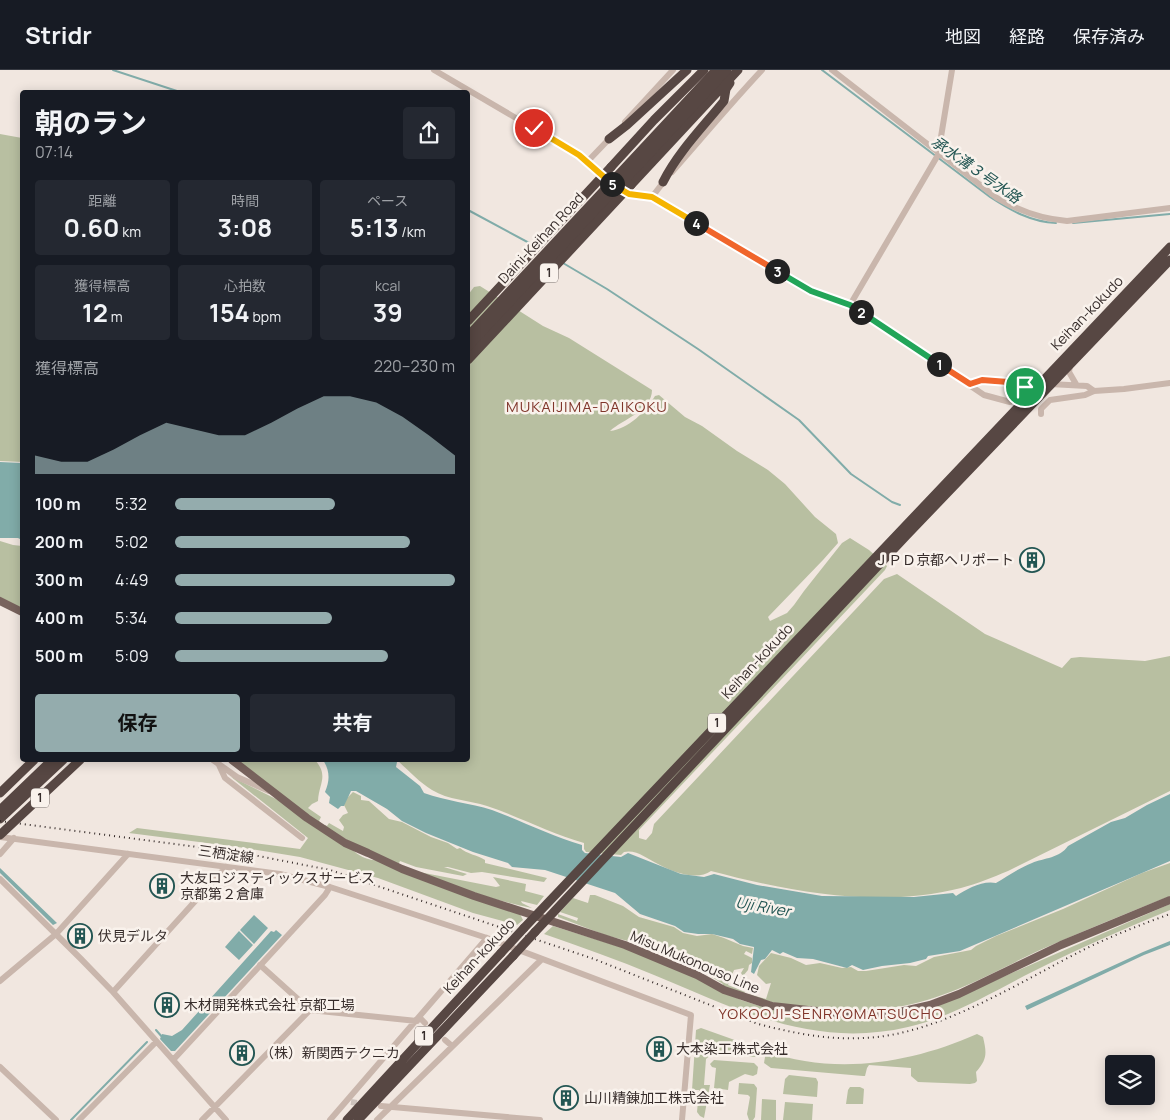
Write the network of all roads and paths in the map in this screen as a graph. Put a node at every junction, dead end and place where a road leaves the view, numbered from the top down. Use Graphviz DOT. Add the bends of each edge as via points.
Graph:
graph roads {
  1 [pos="434,70"];
  2 [pos="673,70"];
  3 [pos="687,70"];
  4 [pos="704,70"];
  5 [pos="716,70"];
  6 [pos="762,70"];
  7 [pos="952,70"];
  8 [pos="835,71"];
  9 [pos="732,72"];
  10 [pos="468,90"];
  11 [pos="470,91"];
  12 [pos="609,139"];
  13 [pos="938,154"];
  14 [pos="588,161"];
  15 [pos="663,182"];
  16 [pos="652,197"];
  17 [pos="602,198"];
  18 [pos="1170,208"];
  19 [pos="1170,247"];
  20 [pos="1170,260"];
  21 [pos="850,305"];
  22 [pos="470,319"];
  23 [pos="470,334"];
  24 [pos="470,346"];
  25 [pos="470,358"];
  26 [pos="1070,364"];
  27 [pos="1170,383"];
  28 [pos="970,384"];
  29 [pos="1050,384"];
  30 [pos="1076,384"];
  31 [pos="1094,391"];
  32 [pos="1031,393"];
  33 [pos="1010,402"];
  34 [pos="1040,414"];
  35 [pos="897,538"];
  36 [pos="0,601"];
  37 [pos="20,611"];
  38 [pos="32,762"];
  39 [pos="50,762"];
  40 [pos="61,762"];
  41 [pos="78,762"];
  42 [pos="215,762"];
  43 [pos="235,762"];
  44 [pos="219,765"];
  45 [pos="0,793"];
  46 [pos="274,793"];
  47 [pos="0,810"];
  48 [pos="0,819"];
  49 [pos="0,836"];
  50 [pos="14,838"];
  51 [pos="302,838"];
  52 [pos="1,854"];
  53 [pos="128,854"];
  54 [pos="226,866"];
  55 [pos="0,879"];
  56 [pos="330,886"];
  57 [pos="1170,900"];
  58 [pos="538,913"];
  59 [pos="548,917"];
  60 [pos="56,934"];
  61 [pos="487,938"];
  62 [pos="542,959"];
  63 [pos="260,965"];
  64 [pos="0,980"];
  65 [pos="115,989"];
  66 [pos="310,1010"];
  67 [pos="418,1019"];
  68 [pos="426,1023"];
  69 [pos="445,1040"];
  70 [pos="156,1042"];
  71 [pos="452,1046"];
  72 [pos="176,1056"];
  73 [pos="0,1067"];
  74 [pos="382,1106"];
  75 [pos="215,1107"];
  76 [pos="390,1107"];
  77 [pos="523,1119"];
  78 [pos="56,1120"];
  79 [pos="79,1120"];
  80 [pos="202,1120"];
  81 [pos="226,1120"];
  82 [pos="330,1120"];
  83 [pos="347,1120"];
  84 [pos="358,1120"];
  85 [pos="377,1120"];
  86 [pos="540,1120"];
  87 [pos="682,1120"];
  1 -- 10 [label="street"];
  2 -- 12 [label="street"];
  3 -- 12 [label="highway"];
  4 -- 22 [label="highway, 1, bridge"];
  5 -- 17 [label="highway, Daini-Keihan Road / 1, bridge"];
  6 -- 15 [label="street"];
  7 -- 13 [label="street"];
  8 -- 13 [label="street"];
  9 -- 15 [label="highway" via="724,101 679,155"];
  9 -- 17 [label="highway, Daini-Keihan Road / 1, bridge"];
  9 -- 25 [label="highway, 1, bridge"];
  11 -- 14 [label="street"];
  12 -- 14 [label="street"];
  13 -- 18 [label="street" via="997,198 1039,217 1067,221"];
  13 -- 21 [label="street"];
  14 -- 16 [label="street" via="608,182 629,194"];
  15 -- 16 [label="street"];
  16 -- 21 [label="street" via="811,291"];
  17 -- 23 [label="highway, Daini-Keihan Road / 1"];
  17 -- 24 [label="highway, Daini-Keihan Road / 1"];
  19 -- 32 [label="highway, Keihan-kokudo / 1"];
  20 -- 26 [label="highway, Keihan-kokudo / 1"];
  21 -- 28 [label="street"];
  26 -- 29 [label="highway, Keihan-kokudo / 1"];
  26 -- 30 [label="street" via="1069,372"];
  27 -- 31 [label="street"];
  28 -- 32 [label="street" via="982,380 1020,383"];
  28 -- 33 [label="street" via="984,395"];
  29 -- 30 [label="street"];
  29 -- 35 [label="highway, Keihan-kokudo / 1"];
  30 -- 31 [label="street"];
  31 -- 34 [label="street" via="1050,400"];
  32 -- 35 [label="highway, Keihan-kokudo / 1"];
  35 -- 58 [label="highway, Keihan-kokudo / 1"];
  35 -- 59 [label="highway, Keihan-kokudo / 1"];
  36 -- 37 [label="main road"];
  38 -- 45 [label="highway, 1"];
  39 -- 47 [label="highway, 1"];
  40 -- 48 [label="highway, 1"];
  41 -- 49 [label="highway, 1, bridge"];
  42 -- 44 [label="street"];
  43 -- 46 [label="main road, Misu Mukonouso Line"];
  44 -- 46 [label="street"];
  44 -- 51 [label="street" via="225,778"];
  46 -- 58 [label="main road, Misu Mukonouso Line" via="345,843 430,880"];
  49 -- 50 [label="street, 三栖淀線"];
  50 -- 52 [label="street"];
  50 -- 53 [label="street, 三栖淀線"];
  53 -- 54 [label="street, 三栖淀線"];
  53 -- 60 [label="street"];
  54 -- 56 [label="street, 三栖淀線"];
  54 -- 65 [label="street"];
  55 -- 60 [label="street"];
  56 -- 61 [label="street, 三栖淀線"];
  56 -- 63 [label="street"];
  57 -- 59 [label="main road, Misu Mukonouso Line" via="1061,945 959,994 930,1005 870,1015 802,1010 750,1000 625,945"];
  58 -- 59 [label="main road, Misu Mukonouso Line"];
  58 -- 83 [label="highway, Keihan-kokudo / 1, bridge"];
  59 -- 84 [label="highway, Keihan-kokudo / 1, bridge"];
  60 -- 64 [label="street"];
  60 -- 65 [label="street"];
  61 -- 62 [label="street, 三栖淀線"];
  61 -- 67 [label="street"];
  62 -- 71 [label="street"];
  62 -- 87 [label="street, 三栖淀線" via="691,1015"];
  63 -- 66 [label="street"];
  63 -- 72 [label="street"];
  65 -- 70 [label="street"];
  66 -- 67 [label="street"];
  66 -- 75 [label="street"];
  67 -- 68 [label="street"];
  67 -- 82 [label="street" via="349,1102"];
  69 -- 71 [label="street"];
  70 -- 72 [label="street"];
  70 -- 79 [label="street"];
  71 -- 76 [label="street"];
  72 -- 75 [label="street"];
  73 -- 78 [label="street"];
  74 -- 76 [label="street"];
  75 -- 80 [label="street"];
  75 -- 81 [label="street"];
  76 -- 77 [label="street"];
  76 -- 85 [label="street"];
  77 -- 86 [label="street"];
}
